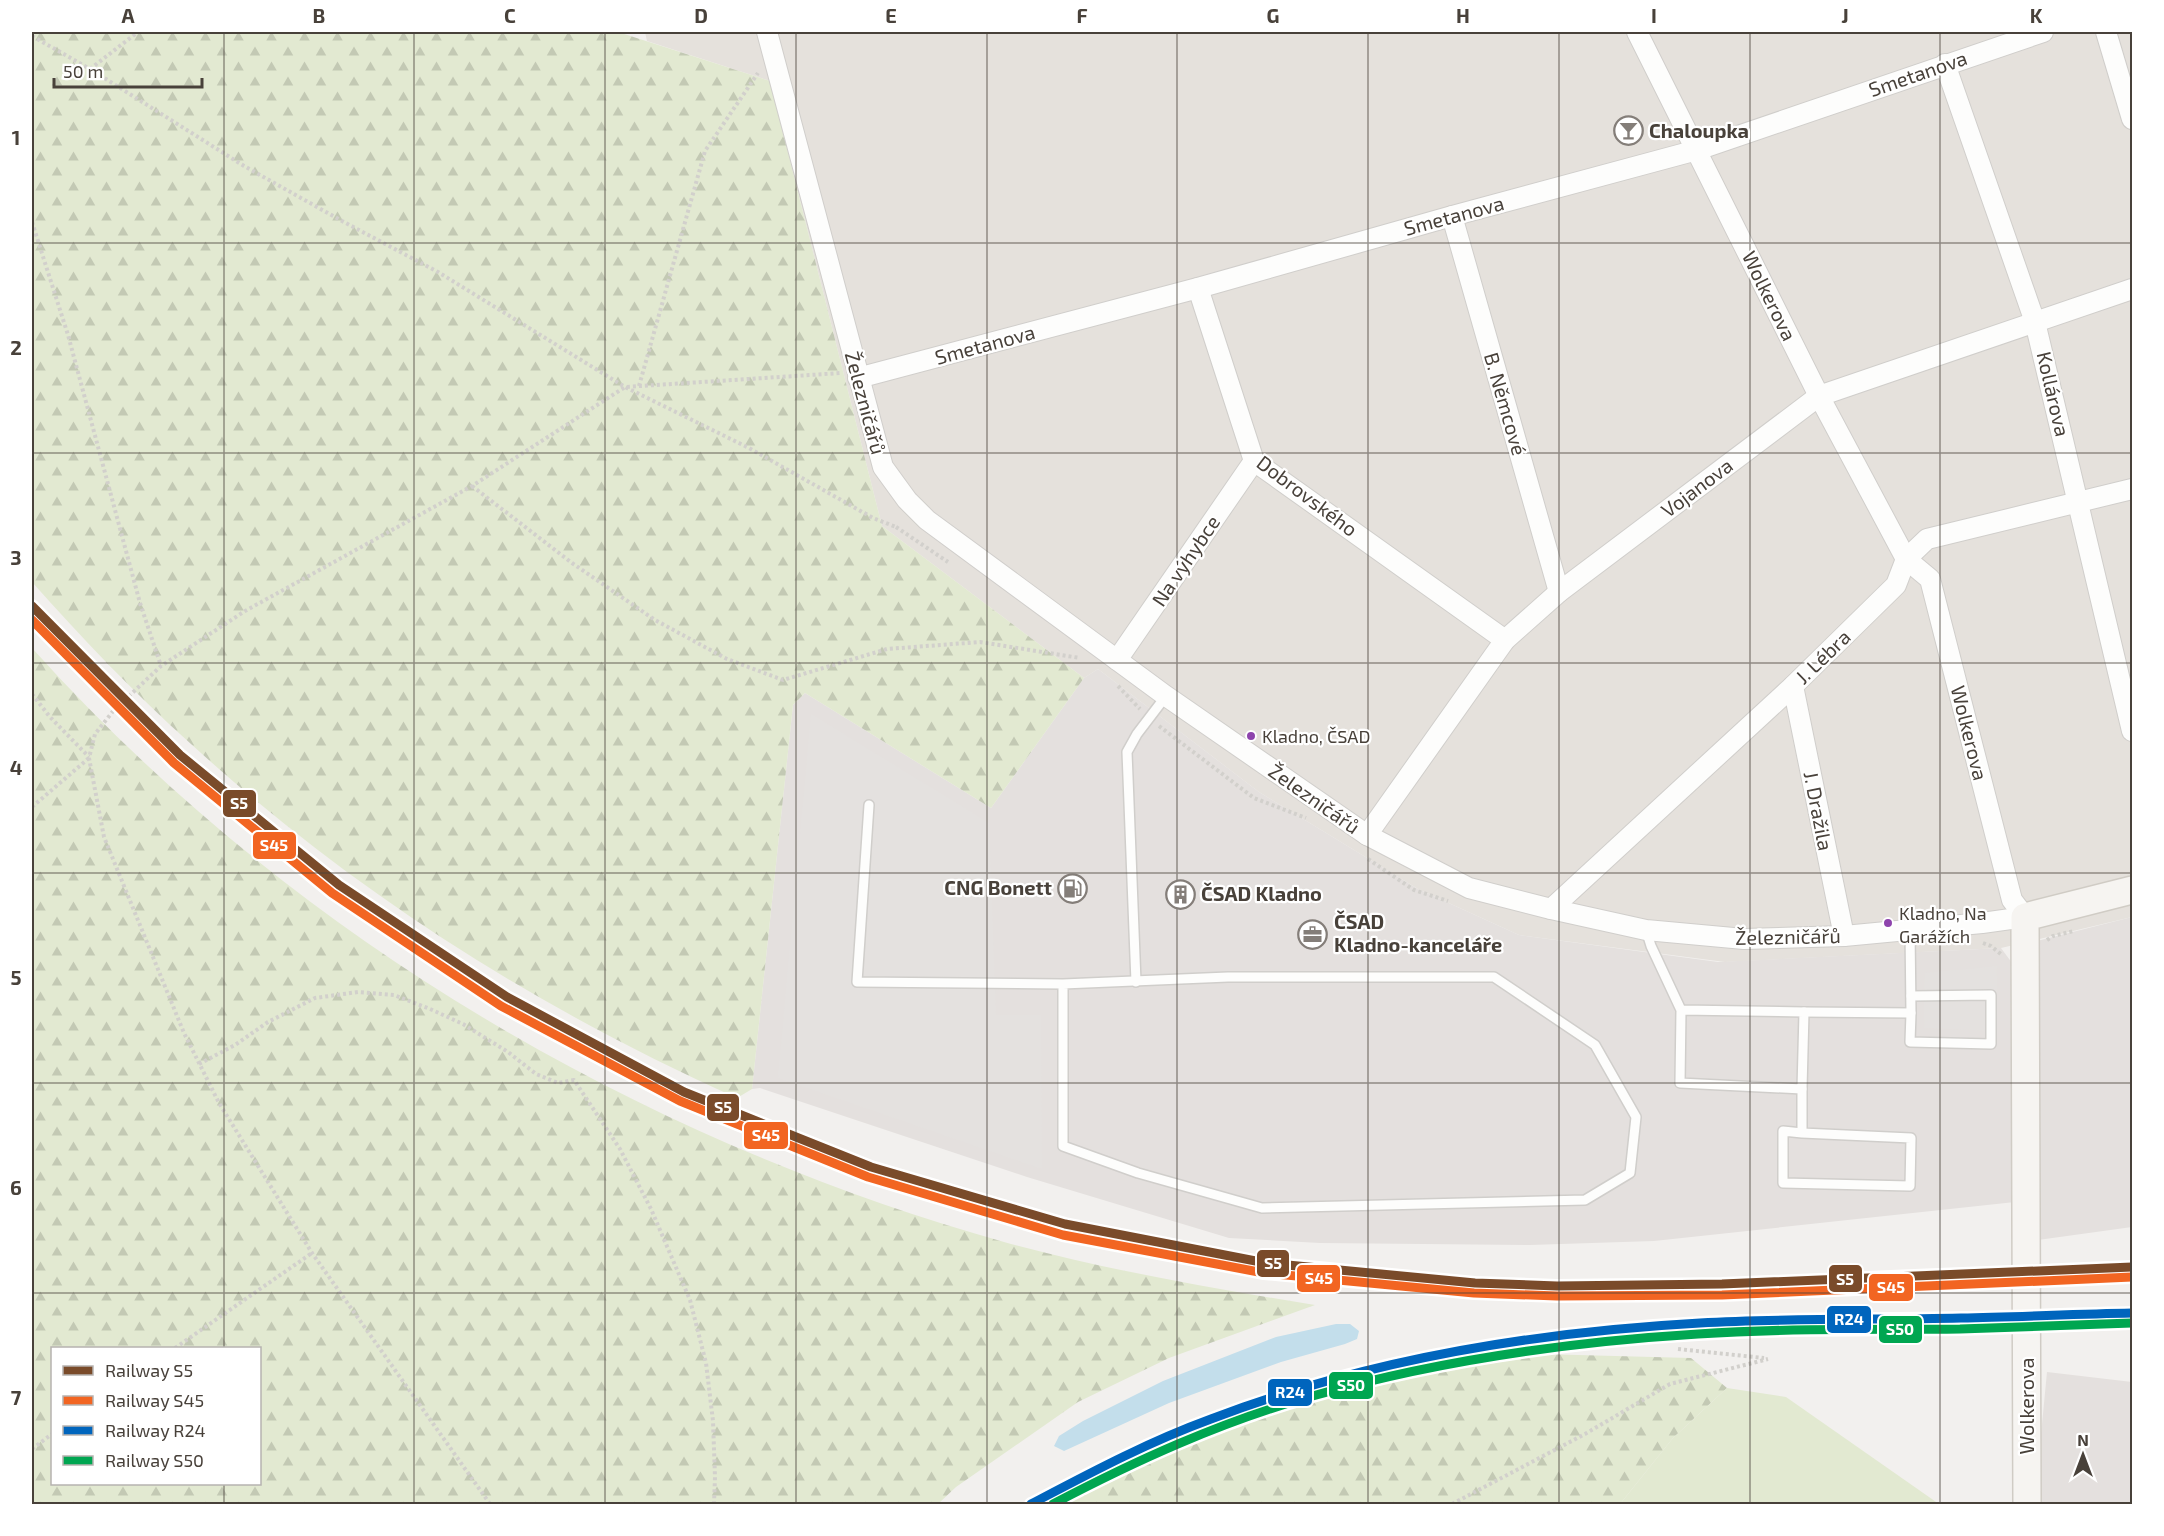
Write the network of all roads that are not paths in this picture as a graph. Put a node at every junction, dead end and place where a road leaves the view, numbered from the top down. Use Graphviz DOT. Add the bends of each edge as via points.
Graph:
graph roads {
  1 [pos="767,32"];
  2 [pos="1637,32"];
  3 [pos="2043,32"];
  4 [pos="2106,32"];
  5 [pos="1944,64"];
  6 [pos="2133,119"];
  7 [pos="1697,150"];
  8 [pos="1452,216"];
  9 [pos="1198,288"];
  10 [pos="2133,289"];
  11 [pos="2036,322"];
  12 [pos="857,375"];
  13 [pos="1819,396"];
  14 [pos="1254,461"];
  15 [pos="2133,489"];
  16 [pos="2079,502"];
  17 [pos="1906,559"];
  18 [pos="1559,592"];
  19 [pos="1505,640"];
  20 [pos="1118,660"];
  21 [pos="1793,686"];
  22 [pos="1166,696"];
  23 [pos="2133,731"];
  24 [pos="869,806"];
  25 [pos="1367,835"];
  26 [pos="2133,890"];
  27 [pos="1551,909"];
  28 [pos="2025,917"];
  29 [pos="1646,930"];
  30 [pos="1910,930"];
  31 [pos="1844,936"];
  32 [pos="1136,982"];
  33 [pos="1063,984"];
  34 [pos="1911,996"];
  35 [pos="1681,1010"];
  36 [pos="1804,1012"];
  37 [pos="1911,1012"];
  38 [pos="1802,1089"];
  39 [pos="1802,1133"];
  40 [pos="2027,1504"];
  1 -- 12 [label="street, Železničářů"];
  2 -- 7 [label="street, Wolkerova"];
  3 -- 5 [label="street, Smetanova"];
  4 -- 6 [label="street"];
  5 -- 7 [label="street, Smetanova"];
  5 -- 11 [label="street, Kollárova"];
  7 -- 8 [label="street, Smetanova"];
  7 -- 13 [label="street, Wolkerova"];
  8 -- 9 [label="street, Smetanova"];
  8 -- 18 [label="street, B. Němcové"];
  9 -- 12 [label="street, Smetanova"];
  9 -- 14 [label="street, Dobrovského"];
  10 -- 11 [label="street, Vojanova"];
  11 -- 13 [label="street, Vojanova"];
  11 -- 16 [label="street, Kollárova"];
  12 -- 20 [label="street, Železničářů" via="883,467 907,500 931,523"];
  13 -- 17 [label="street, Wolkerova"];
  13 -- 18 [label="street, Vojanova"];
  14 -- 19 [label="street, Dobrovského"];
  14 -- 20 [label="street, Na výhybce"];
  15 -- 16 [label="street, J. Lébra"];
  16 -- 17 [label="street, J. Lébra" via="1927,539"];
  16 -- 23 [label="street, Kollárova"];
  17 -- 21 [label="street, J. Lébra" via="1896,585"];
  17 -- 28 [label="street, Wolkerova" via="1930,579 2012,900"];
  18 -- 19 [label="street, Vojanova"];
  19 -- 25 [label="street, Vojanova"];
  20 -- 22 [label="street, Železničářů"];
  21 -- 27 [label="street, J. Lébra"];
  21 -- 31 [label="street, J. Dražila"];
  22 -- 25 [label="street, Železničářů"];
  22 -- 32 [label="lane" via="1127,752"];
  24 -- 33 [label="lane" via="857,982"];
  25 -- 27 [label="street, Železničářů" via="1469,888"];
  26 -- 28 [label="main road, Železničářů"];
  27 -- 29 [label="street, Železničářů"];
  28 -- 30 [label="street, Železničářů"];
  28 -- 40 [label="main road, Wolkerova"];
  29 -- 31 [label="street, Železničářů" via="1744,939"];
  29 -- 35 [label="lane"];
  30 -- 31 [label="street, Železničářů"];
  30 -- 34 [label="lane"];
  32 -- 33 [label="lane"];
  32 -- 33 [label="lane" via="1228,977 1494,977 1595,1045 1636,1117 1630,1173 1585,1200 1262,1208 1138,1173 1063,1146"];
  34 -- 37 [label="lane"];
  34 -- 37 [label="lane" via="1991,995 1991,1044 1910,1041"];
  35 -- 36 [label="lane"];
  35 -- 38 [label="lane" via="1680,1083"];
  36 -- 37 [label="lane"];
  36 -- 38 [label="lane"];
  38 -- 39 [label="lane"];
  39 -- 39 [label="lane" via="1911,1138 1910,1186 1783,1183 1783,1131"];
}
